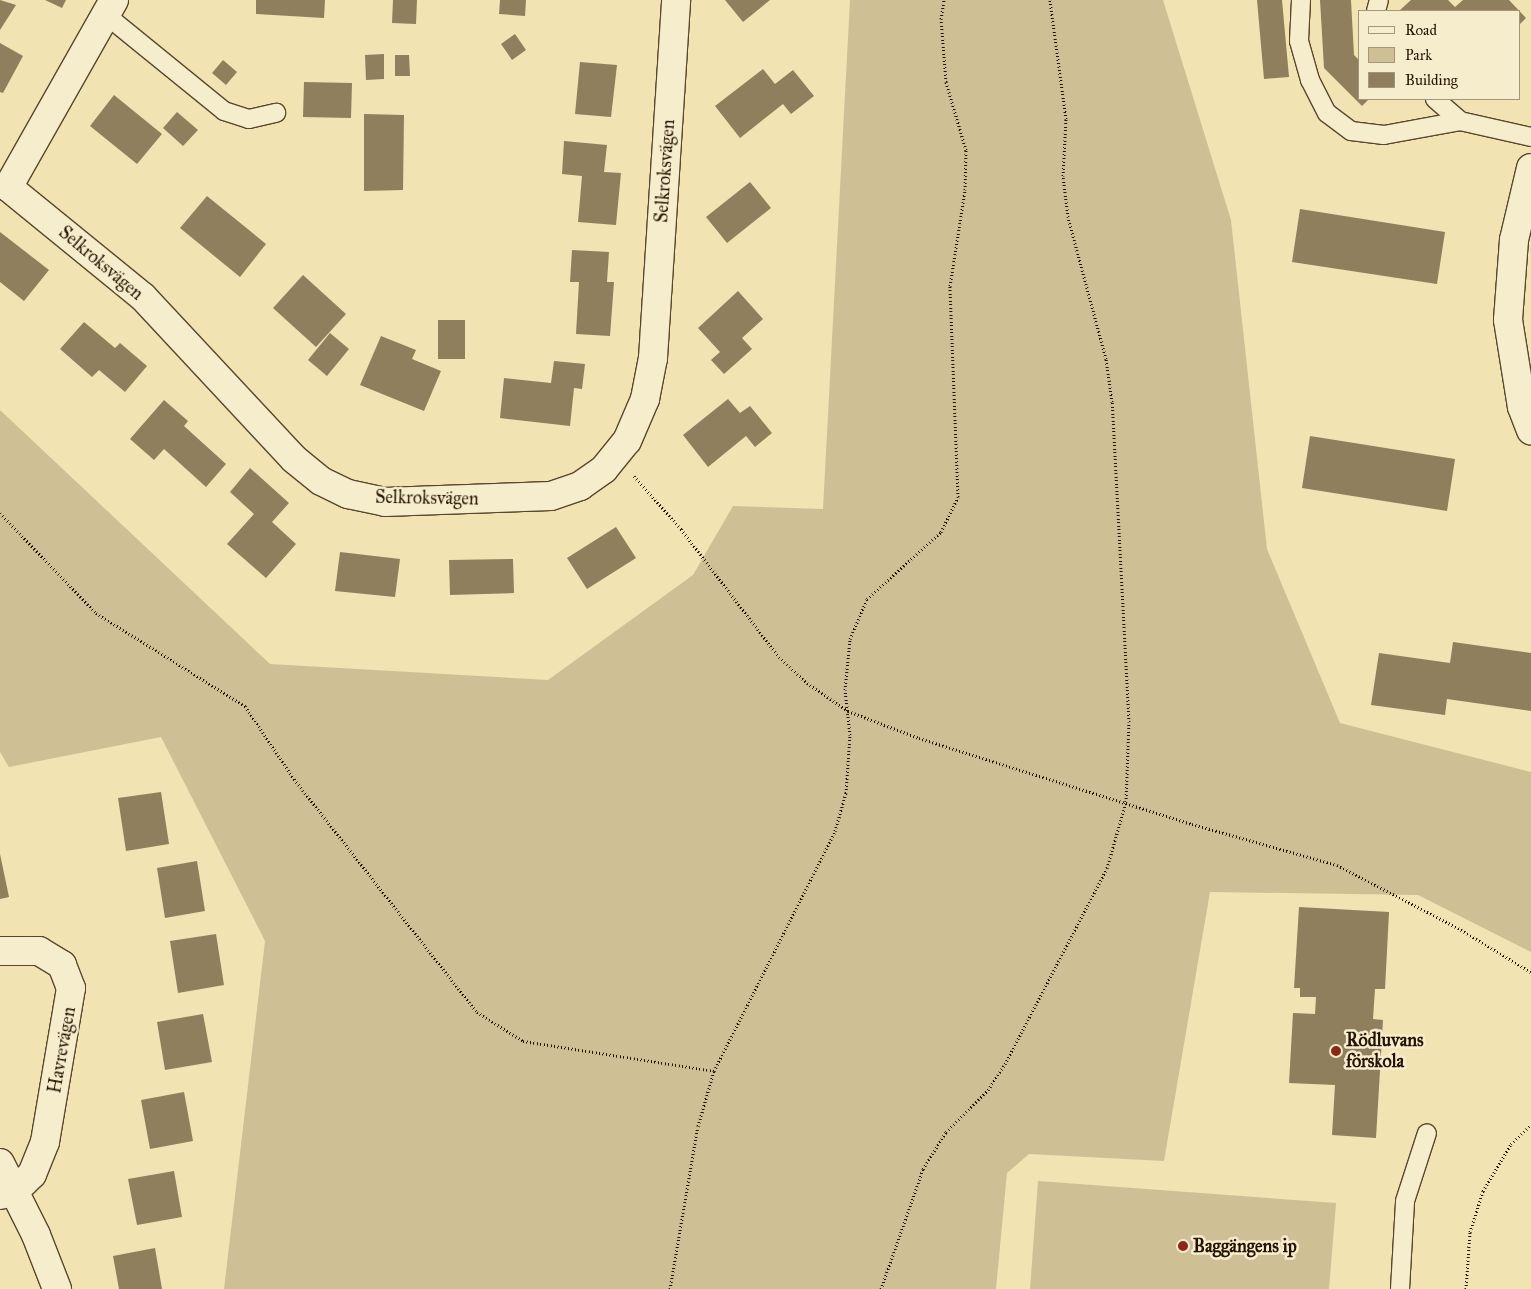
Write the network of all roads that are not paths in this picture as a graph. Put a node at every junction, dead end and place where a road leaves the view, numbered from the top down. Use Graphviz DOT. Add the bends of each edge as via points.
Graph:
graph roads {
  1 [pos="676,0"];
  2 [pos="1301,0"];
  3 [pos="110,8"];
  4 [pos="1435,100"];
  5 [pos="276,113"];
  6 [pos="1460,121"];
  7 [pos="1531,137"];
  8 [pos="1531,168"];
  9 [pos="4,184"];
  10 [pos="1531,430"];
  11 [pos="0,951"];
  12 [pos="1427,1133"];
  13 [pos="0,1163"];
  14 [pos="7,1193"];
  15 [pos="57,1289"];
  16 [pos="1400,1289"];
  1 -- 9 [label="street, Selkroksvägen" via="652,358 645,399 627,440 604,469 580,486 551,496 385,502 348,494 320,481 294,460 142,297"];
  2 -- 6 [label="lane" via="1299,42 1310,80 1327,113 1351,131 1384,135"];
  3 -- 5 [label="lane" via="224,111 249,119"];
  3 -- 9 [label="street, Selkroksvägen"];
  4 -- 6 [label="lane"];
  6 -- 7 [label="lane"];
  8 -- 10 [label="street" via="1514,240 1508,320 1522,407"];
  11 -- 14 [label="street, Havrevägen" via="39,951 62,965 71,988 45,1142 32,1174"];
  12 -- 16 [label="lane" via="1405,1201"];
  13 -- 14 [label="street"];
  14 -- 15 [label="street"];
}
